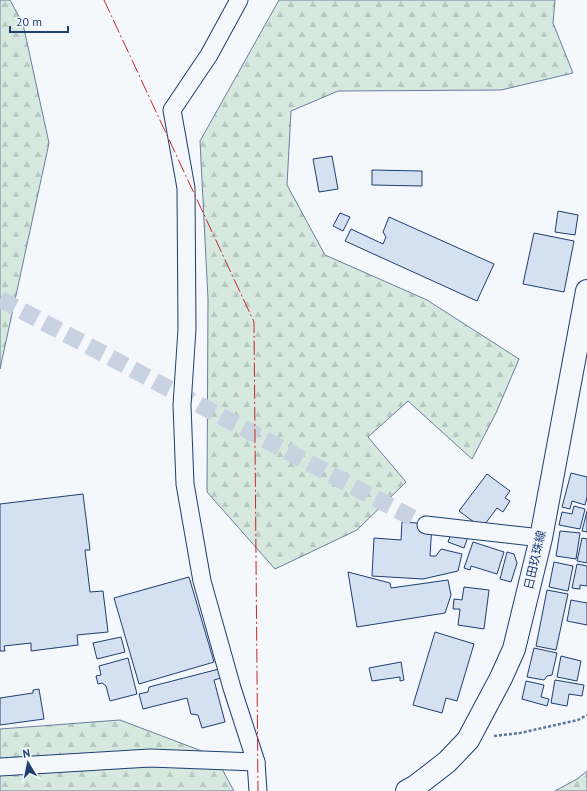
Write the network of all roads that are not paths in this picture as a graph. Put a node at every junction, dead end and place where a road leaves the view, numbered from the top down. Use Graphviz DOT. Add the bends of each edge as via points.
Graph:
graph roads {
  1 [pos="239,0"];
  2 [pos="587,291"];
  3 [pos="426,525"];
  4 [pos="541,538"];
  5 [pos="256,762"];
  6 [pos="0,767"];
  7 [pos="258,791"];
  8 [pos="408,791"];
  1 -- 5 [label="street" via="209,55 172,110 186,188 187,328 182,405 184,484 202,581"];
  2 -- 4 [label="main road, 日田玖珠線"];
  3 -- 4 [label="street"];
  4 -- 8 [label="main road, 日田玖珠線" via="514,649 501,678 468,740 447,762"];
  5 -- 6 [label="street" via="150,758"];
  5 -- 7 [label="street"];
}
